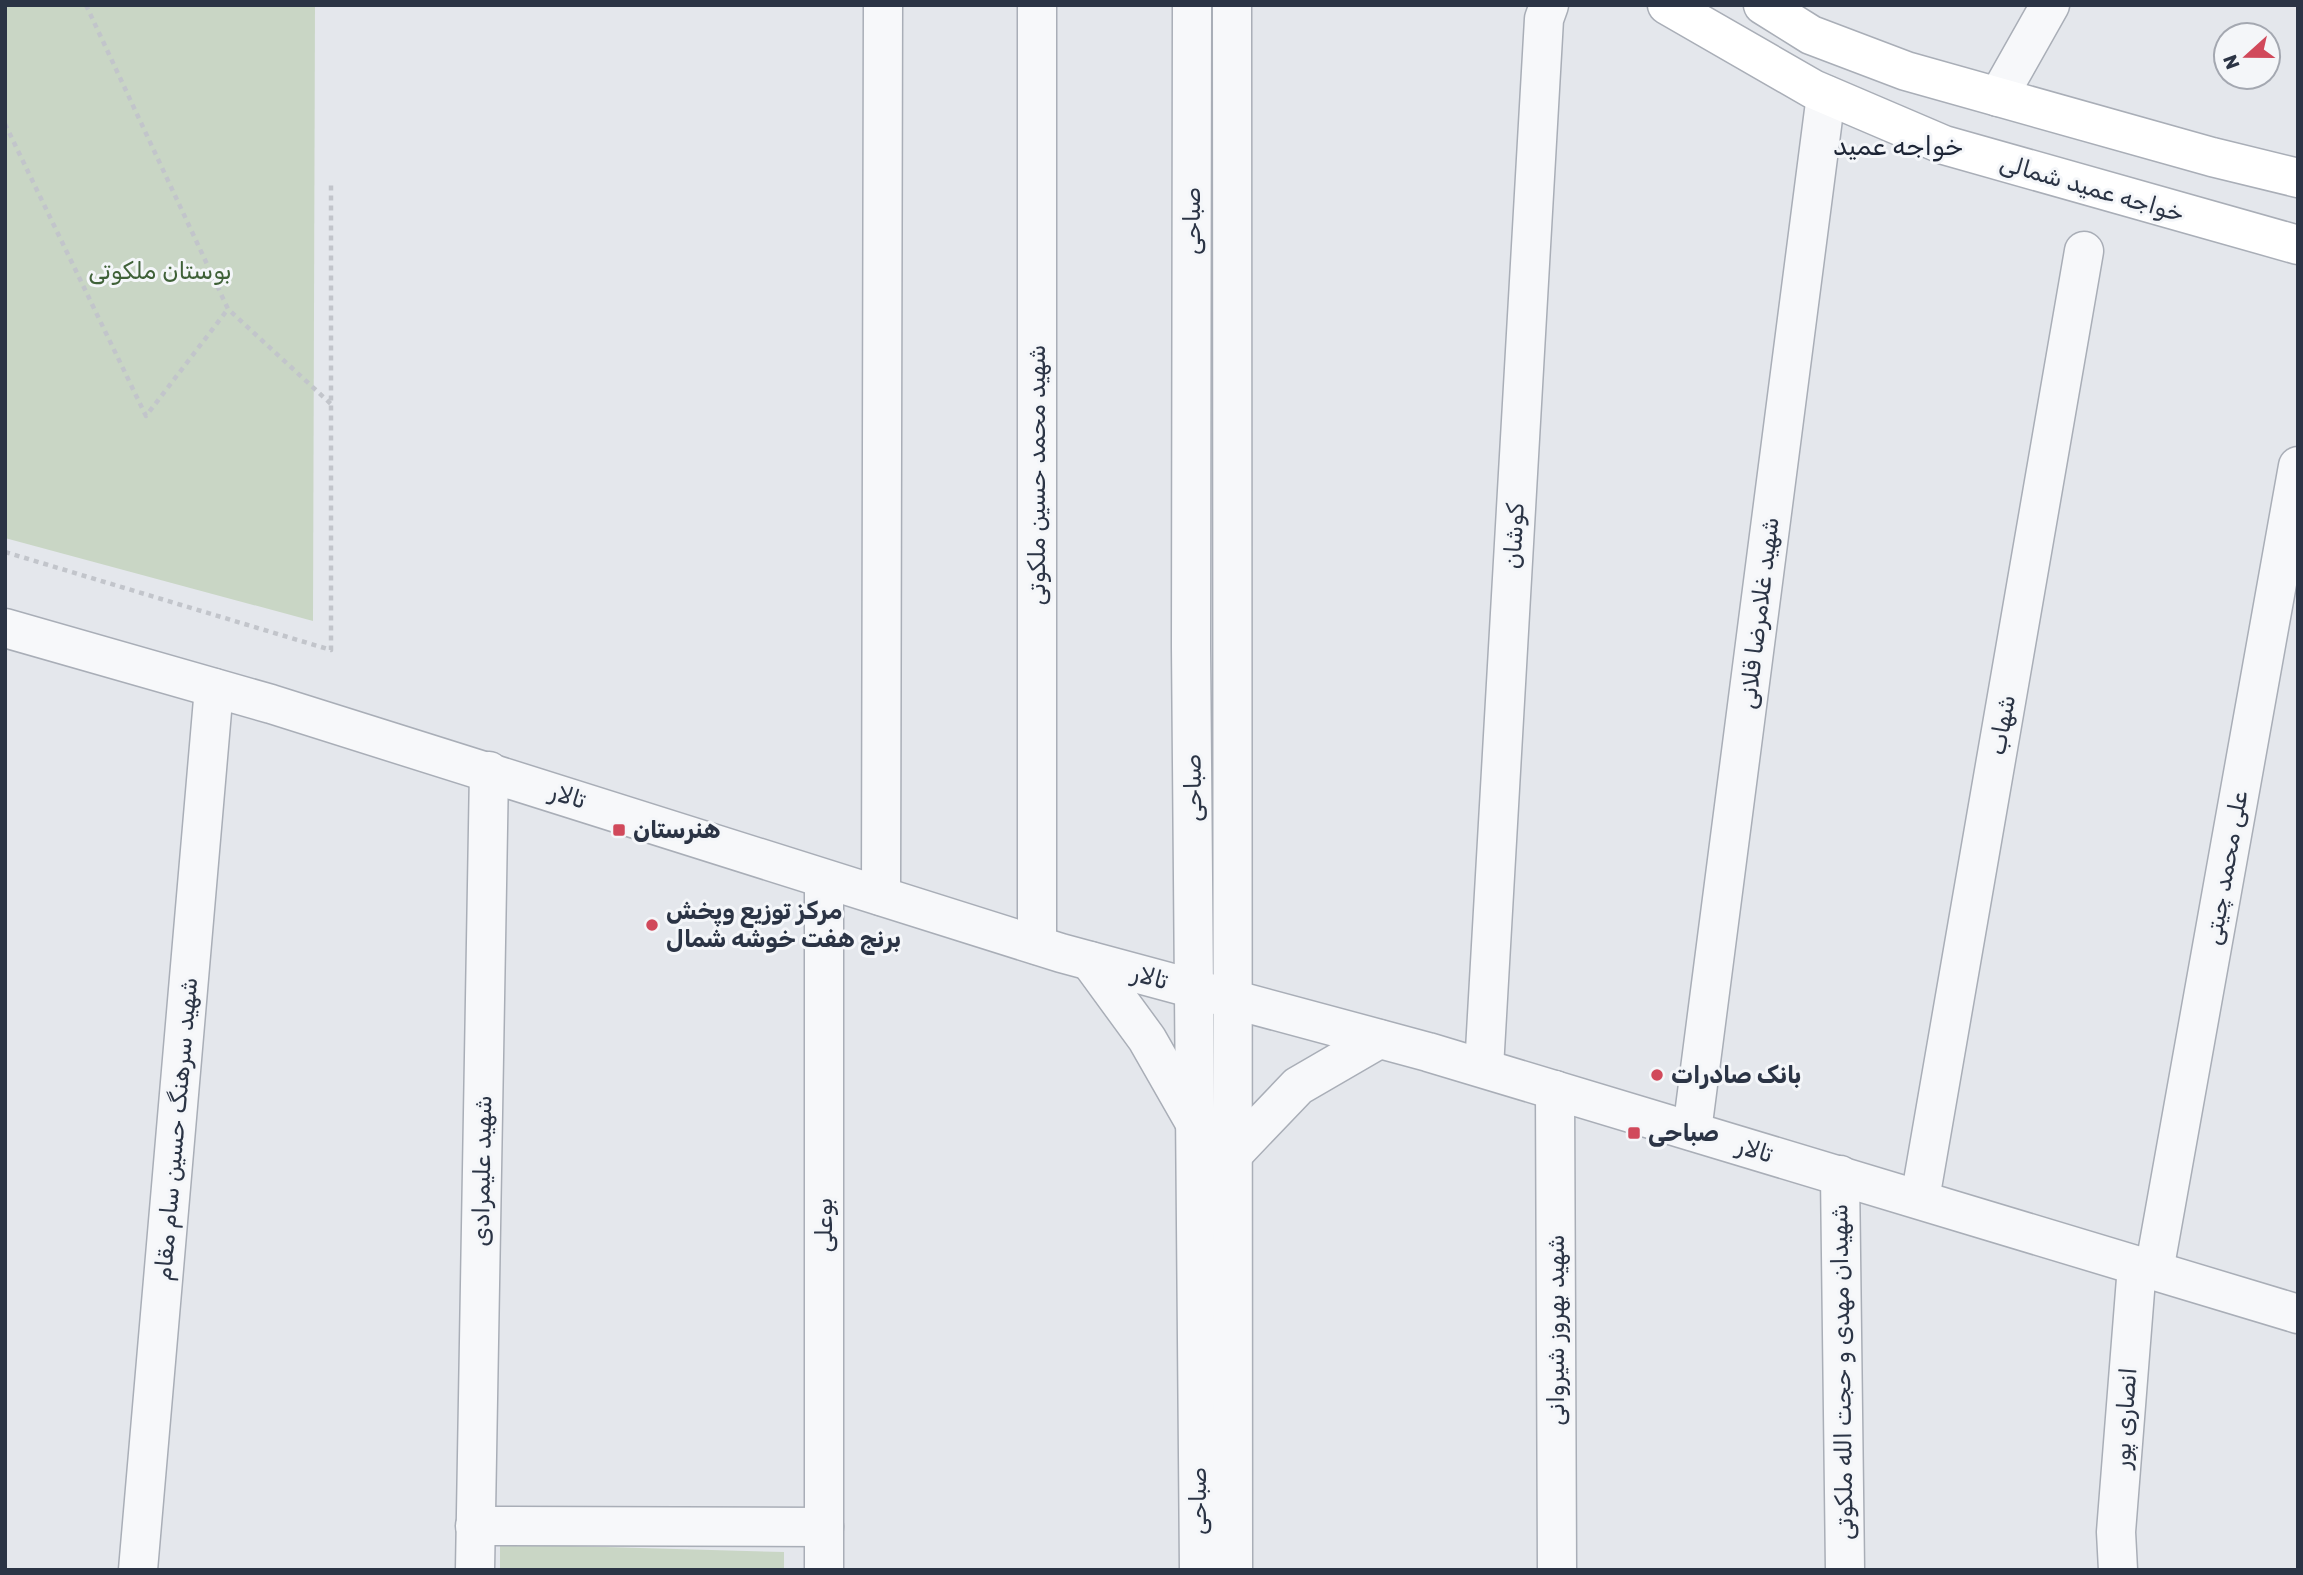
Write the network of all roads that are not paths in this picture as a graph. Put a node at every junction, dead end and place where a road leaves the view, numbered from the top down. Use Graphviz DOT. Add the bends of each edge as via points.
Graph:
graph roads {
  1 [pos="883,5"];
  2 [pos="1037,5"];
  3 [pos="1549,5"];
  4 [pos="1667,5"];
  5 [pos="1763,5"];
  6 [pos="2050,5"];
  7 [pos="1192,23"];
  8 [pos="1232,23"];
  9 [pos="1982,92"];
  10 [pos="1826,94"];
  11 [pos="1944,145"];
  12 [pos="2298,178"];
  13 [pos="2298,245"];
  14 [pos="2084,251"];
  15 [pos="2298,466"];
  16 [pos="5,628"];
  17 [pos="214,688"];
  18 [pos="489,771"];
  19 [pos="824,880"];
  20 [pos="881,895"];
  21 [pos="1037,945"];
  22 [pos="1090,961"];
  23 [pos="1195,989"];
  24 [pos="1232,999"];
  25 [pos="1379,1038"];
  26 [pos="1483,1068"];
  27 [pos="1555,1090"];
  28 [pos="1196,1125"];
  29 [pos="1692,1131"];
  30 [pos="1233,1154"];
  31 [pos="1840,1175"];
  32 [pos="1920,1199"];
  33 [pos="2146,1268"];
  34 [pos="2298,1314"];
  35 [pos="475,1526"];
  36 [pos="824,1527"];
  37 [pos="138,1570"];
  38 [pos="475,1570"];
  39 [pos="824,1570"];
  40 [pos="1199,1570"];
  41 [pos="1233,1570"];
  42 [pos="1557,1570"];
  43 [pos="1845,1570"];
  44 [pos="2118,1570"];
  1 -- 20 [label="street"];
  2 -- 21 [label="street, شهید محمد حسین ملکوتی"];
  3 -- 26 [label="street, کوشان" via="1542,47"];
  4 -- 10 [label="main road, خواجه عمید شمالی"];
  5 -- 9 [label="main road" via="1811,35 1906,71"];
  6 -- 9 [label="street"];
  7 -- 8 [label="street"];
  7 -- 23 [label="street, صباحی"];
  8 -- 24 [label="street, صباحی"];
  9 -- 11 [label="main road"];
  9 -- 12 [label="main road"];
  10 -- 11 [label="main road, خواجه عمید شمالی"];
  10 -- 29 [label="street, شهید غلامرضا قلانی"];
  11 -- 13 [label="main road, خواجه عمید شمالی"];
  14 -- 32 [label="street, شهاب"];
  15 -- 33 [label="street, علی محمد چیتی"];
  16 -- 17 [label="street, تالار"];
  17 -- 18 [label="street, تالار"];
  17 -- 37 [label="street, شهید سرهنگ حسین سام مقام"];
  18 -- 19 [label="street, تالار"];
  18 -- 35 [label="street, شهید علیمرادی"];
  19 -- 20 [label="street, تالار"];
  19 -- 36 [label="street, بوعلی"];
  20 -- 21 [label="street, تالار"];
  21 -- 22 [label="street, تالار"];
  22 -- 23 [label="street, تالار"];
  22 -- 28 [label="street" via="1147,1039"];
  23 -- 24 [label="street, تالار"];
  23 -- 28 [label="street, صباحی"];
  24 -- 25 [label="street, تالار"];
  24 -- 30 [label="street, صباحی"];
  25 -- 26 [label="street, تالار"];
  25 -- 30 [label="street" via="1298,1086"];
  26 -- 27 [label="street, تالار"];
  27 -- 29 [label="street, تالار"];
  27 -- 42 [label="street, شهید بهروز شیروانی"];
  28 -- 40 [label="street, صباحی"];
  29 -- 31 [label="street, تالار"];
  30 -- 41 [label="street, صباحی"];
  31 -- 32 [label="street, تالار"];
  31 -- 43 [label="street, شهیدان مهدی و حجت الله ملکوتی"];
  32 -- 33 [label="street, تالار"];
  33 -- 34 [label="street, تالار"];
  33 -- 44 [label="street, انصاری پور" via="2116,1532"];
  35 -- 36 [label="street"];
  35 -- 38 [label="street, شهید علیمرادی"];
  36 -- 39 [label="street, بوعلی"];
}
